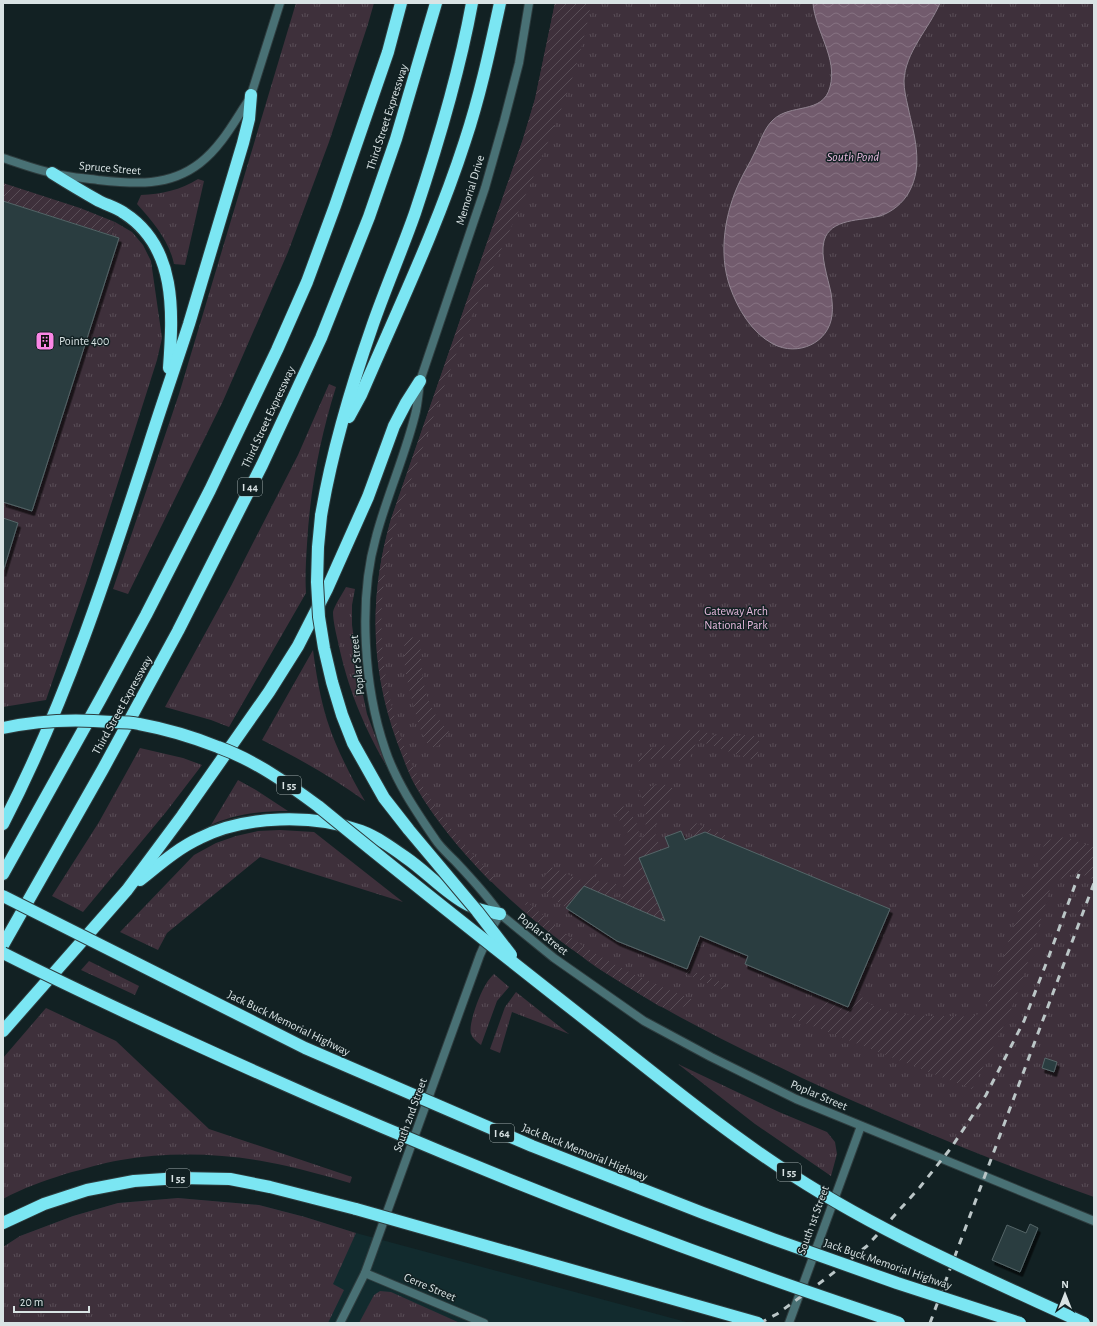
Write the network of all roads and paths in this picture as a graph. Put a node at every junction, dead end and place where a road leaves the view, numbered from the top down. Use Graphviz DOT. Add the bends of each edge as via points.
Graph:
graph roads {
  1 [pos="280,3"];
  2 [pos="401,3"];
  3 [pos="436,3"];
  4 [pos="472,3"];
  5 [pos="500,3"];
  6 [pos="529,3"];
  7 [pos="252,95"];
  8 [pos="3,158"];
  9 [pos="52,173"];
  10 [pos="420,381"];
  11 [pos="168,383"];
  12 [pos="337,439"];
  13 [pos="3,728"];
  14 [pos="3,824"];
  15 [pos="3,874"];
  16 [pos="127,890"];
  17 [pos="3,896"];
  18 [pos="500,914"];
  19 [pos="3,945"];
  20 [pos="3,953"];
  21 [pos="524,972"];
  22 [pos="3,1030"];
  23 [pos="861,1126"];
  24 [pos="1094,1221"];
  25 [pos="3,1223"];
  26 [pos="366,1273"];
  27 [pos="340,1323"];
  28 [pos="484,1323"];
  29 [pos="758,1323"];
  30 [pos="789,1323"];
  31 [pos="900,1323"];
  32 [pos="1020,1323"];
  33 [pos="1084,1323"];
  1 -- 7 [label="street"];
  2 -- 15 [label="highway, Third Street Expressway" via="388,52 335,206 277,350 146,615"];
  3 -- 19 [label="highway, Third Street Expressway / I 44" via="396,139 360,239 314,352 262,465 178,631"];
  4 -- 12 [label="highway" via="445,118 354,382"];
  5 -- 12 [label="highway" via="487,66 466,141 436,220 361,395"];
  6 -- 10 [label="street, Memorial Drive" via="519,63 485,188"];
  7 -- 9 [label="street, Spruce Street" via="217,147 185,174 144,183 106,181"];
  7 -- 11 [label="highway" via="243,143"];
  8 -- 9 [label="street, Spruce Street"];
  9 -- 11 [label="highway" via="139,223 159,251 168,286 172,320"];
  10 -- 16 [label="highway" via="394,426 368,498 298,646 236,740"];
  10 -- 18 [label="street, Poplar Street" via="411,432 375,539 367,586 366,631 369,674 385,750 402,788 436,841"];
  11 -- 14 [label="highway" via="81,649 59,706"];
  12 -- 21 [label="highway, bridge" via="320,516 318,568 319,617 324,648 342,715 353,743 388,803"];
  13 -- 21 [label="highway, I 55, bridge" via="54,721 138,724 179,733 220,747 288,784 318,806"];
  16 -- 18 [label="highway" via="164,860 199,838 258,822 308,820 330,822 361,831 387,844 416,864 469,906"];
  16 -- 22 [label="highway"];
  17 -- 32 [label="highway, Jack Buck Memorial Highway / I 64, bridge" via="305,1048 532,1146 773,1239"];
  18 -- 23 [label="street, Poplar Street" via="554,958 644,1021 796,1100"];
  18 -- 26 [label="street, South 2nd Street" via="480,955"];
  20 -- 31 [label="highway, bridge" via="283,1084 428,1146 633,1228 753,1273"];
  21 -- 33 [label="highway, I 55, bridge" via="698,1108 778,1166 851,1211 934,1254"];
  23 -- 24 [label="street, Poplar Street"];
  23 -- 30 [label="street, South 1st Street"];
  25 -- 29 [label="highway, I 55, bridge" via="44,1204 87,1190 134,1181 180,1178 230,1179 356,1210"];
  26 -- 27 [label="street, South 2nd Street"];
  26 -- 28 [label="street, Cerre Street"];
}
